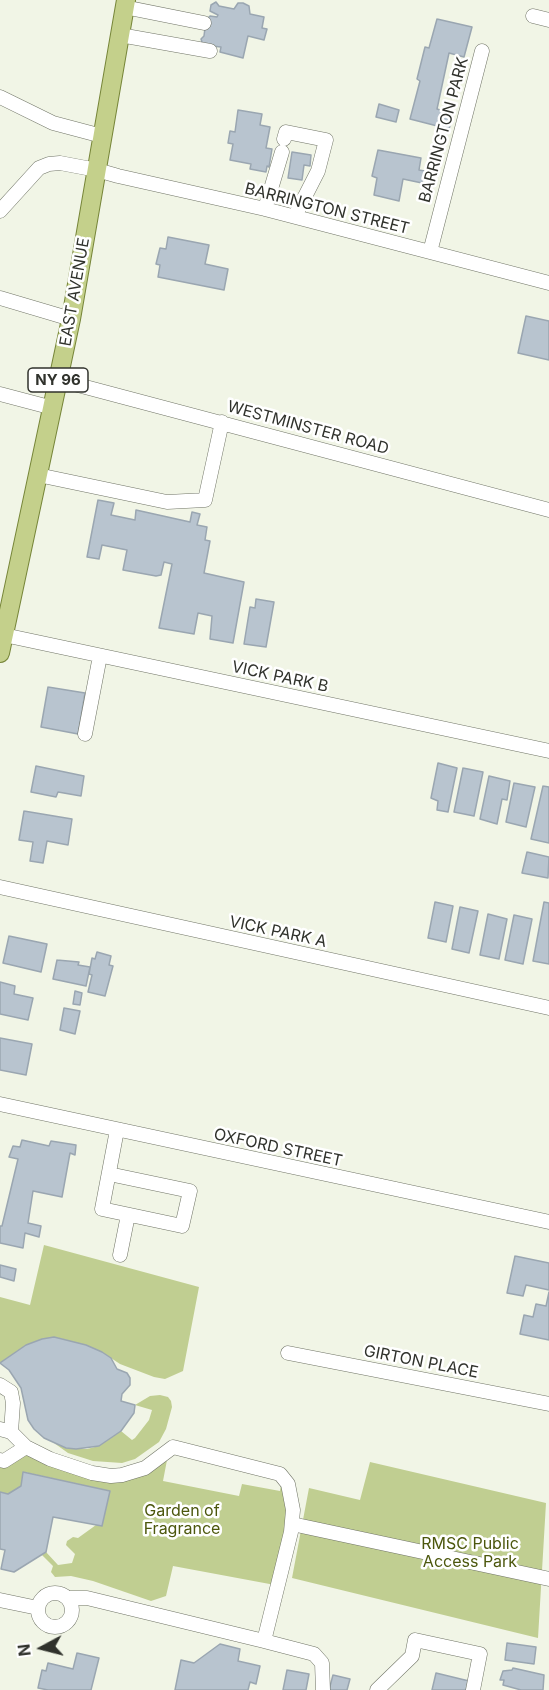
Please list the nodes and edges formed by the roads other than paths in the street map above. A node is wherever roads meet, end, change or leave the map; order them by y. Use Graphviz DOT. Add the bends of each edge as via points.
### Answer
graph roads {
  1 [pos="125,3"];
  2 [pos="532,16"];
  3 [pos="549,20"];
  4 [pos="204,23"];
  5 [pos="120,35"];
  6 [pos="210,51"];
  7 [pos="482,51"];
  8 [pos="0,97"];
  9 [pos="102,136"];
  10 [pos="97,170"];
  11 [pos="265,209"];
  12 [pos="0,211"];
  13 [pos="295,216"];
  14 [pos="430,252"];
  15 [pos="549,283"];
  16 [pos="0,298"];
  17 [pos="71,320"];
  18 [pos="58,380"];
  19 [pos="0,394"];
  20 [pos="53,408"];
  21 [pos="222,422"];
  22 [pos="38,475"];
  23 [pos="549,510"];
  24 [pos="7,589"];
  25 [pos="4,635"];
  26 [pos="0,653"];
  27 [pos="100,656"];
  28 [pos="85,734"];
  29 [pos="549,751"];
  30 [pos="0,887"];
  31 [pos="549,1008"];
  32 [pos="0,1104"];
  33 [pos="117,1130"];
  34 [pos="109,1174"];
  35 [pos="128,1215"];
  36 [pos="549,1222"];
  37 [pos="120,1255"];
  38 [pos="288,1353"];
  39 [pos="0,1385"];
  40 [pos="549,1404"];
  41 [pos="6,1431"];
  42 [pos="26,1448"];
  43 [pos="0,1460"];
  44 [pos="292,1524"];
  45 [pos="549,1579"];
  46 [pos="67,1598"];
  47 [pos="0,1600"];
  48 [pos="38,1608"];
  49 [pos="264,1641"];
  50 [pos="323,1690"];
  51 [pos="377,1690"];
  52 [pos="473,1690"];
  1 -- 4 [label="street"];
  1 -- 5 [label="main road, EAST AVENUE / NY 96"];
  2 -- 3 [label="street"];
  5 -- 6 [label="street"];
  5 -- 9 [label="main road, EAST AVENUE / NY 96"];
  7 -- 14 [label="street, BARRINGTON PARK"];
  8 -- 9 [label="street" via="53,123"];
  9 -- 10 [label="main road, EAST AVENUE / NY 96"];
  10 -- 11 [label="street, BARRINGTON STREET"];
  10 -- 12 [label="street, BARRINGTON STREET" via="48,164 39,168"];
  10 -- 17 [label="main road, EAST AVENUE / NY 96"];
  11 -- 13 [label="street, BARRINGTON STREET"];
  11 -- 13 [label="street" via="286,132 326,140 318,171"];
  13 -- 14 [label="street, BARRINGTON STREET"];
  14 -- 15 [label="street, BARRINGTON STREET"];
  16 -- 17 [label="street"];
  17 -- 18 [label="main road, EAST AVENUE / NY 96"];
  18 -- 20 [label="main road, EAST AVENUE / NY 96"];
  18 -- 21 [label="street, WESTMINSTER ROAD"];
  19 -- 20 [label="street"];
  20 -- 22 [label="main road, EAST AVENUE / NY 96"];
  21 -- 22 [label="street" via="205,500 167,502"];
  21 -- 23 [label="street, WESTMINSTER ROAD"];
  22 -- 24 [label="main road, EAST AVENUE / NY 96"];
  24 -- 25 [label="main road, EAST AVENUE / NY 96"];
  25 -- 26 [label="main road, EAST AVENUE / NY 96"];
  25 -- 27 [label="street, VICK PARK B"];
  27 -- 28 [label="street"];
  27 -- 29 [label="street, VICK PARK B"];
  30 -- 31 [label="street, VICK PARK A"];
  32 -- 33 [label="street, OXFORD STREET"];
  33 -- 34 [label="street"];
  33 -- 36 [label="street, OXFORD STREET"];
  34 -- 35 [label="street" via="102,1209"];
  34 -- 35 [label="street" via="190,1191 182,1226"];
  35 -- 37 [label="street"];
  38 -- 40 [label="street, GIRTON PLACE"];
  39 -- 41 [label="street" via="11,1392 13,1402"];
  41 -- 42 [label="street"];
  42 -- 43 [label="street"];
  42 -- 44 [label="street" via="92,1473 111,1476 145,1468 173,1447 280,1474 288,1484"];
  44 -- 45 [label="street"];
  44 -- 49 [label="street"];
  46 -- 48 [label="street" via="48,1594"];
  46 -- 48 [label="street" via="72,1614 60,1627 52,1628 41,1621"];
  46 -- 49 [label="street" via="87,1598"];
  47 -- 48 [label="street"];
  49 -- 50 [label="street" via="314,1654 322,1663"];
  51 -- 52 [label="street" via="412,1656 415,1640 480,1654"];
}
